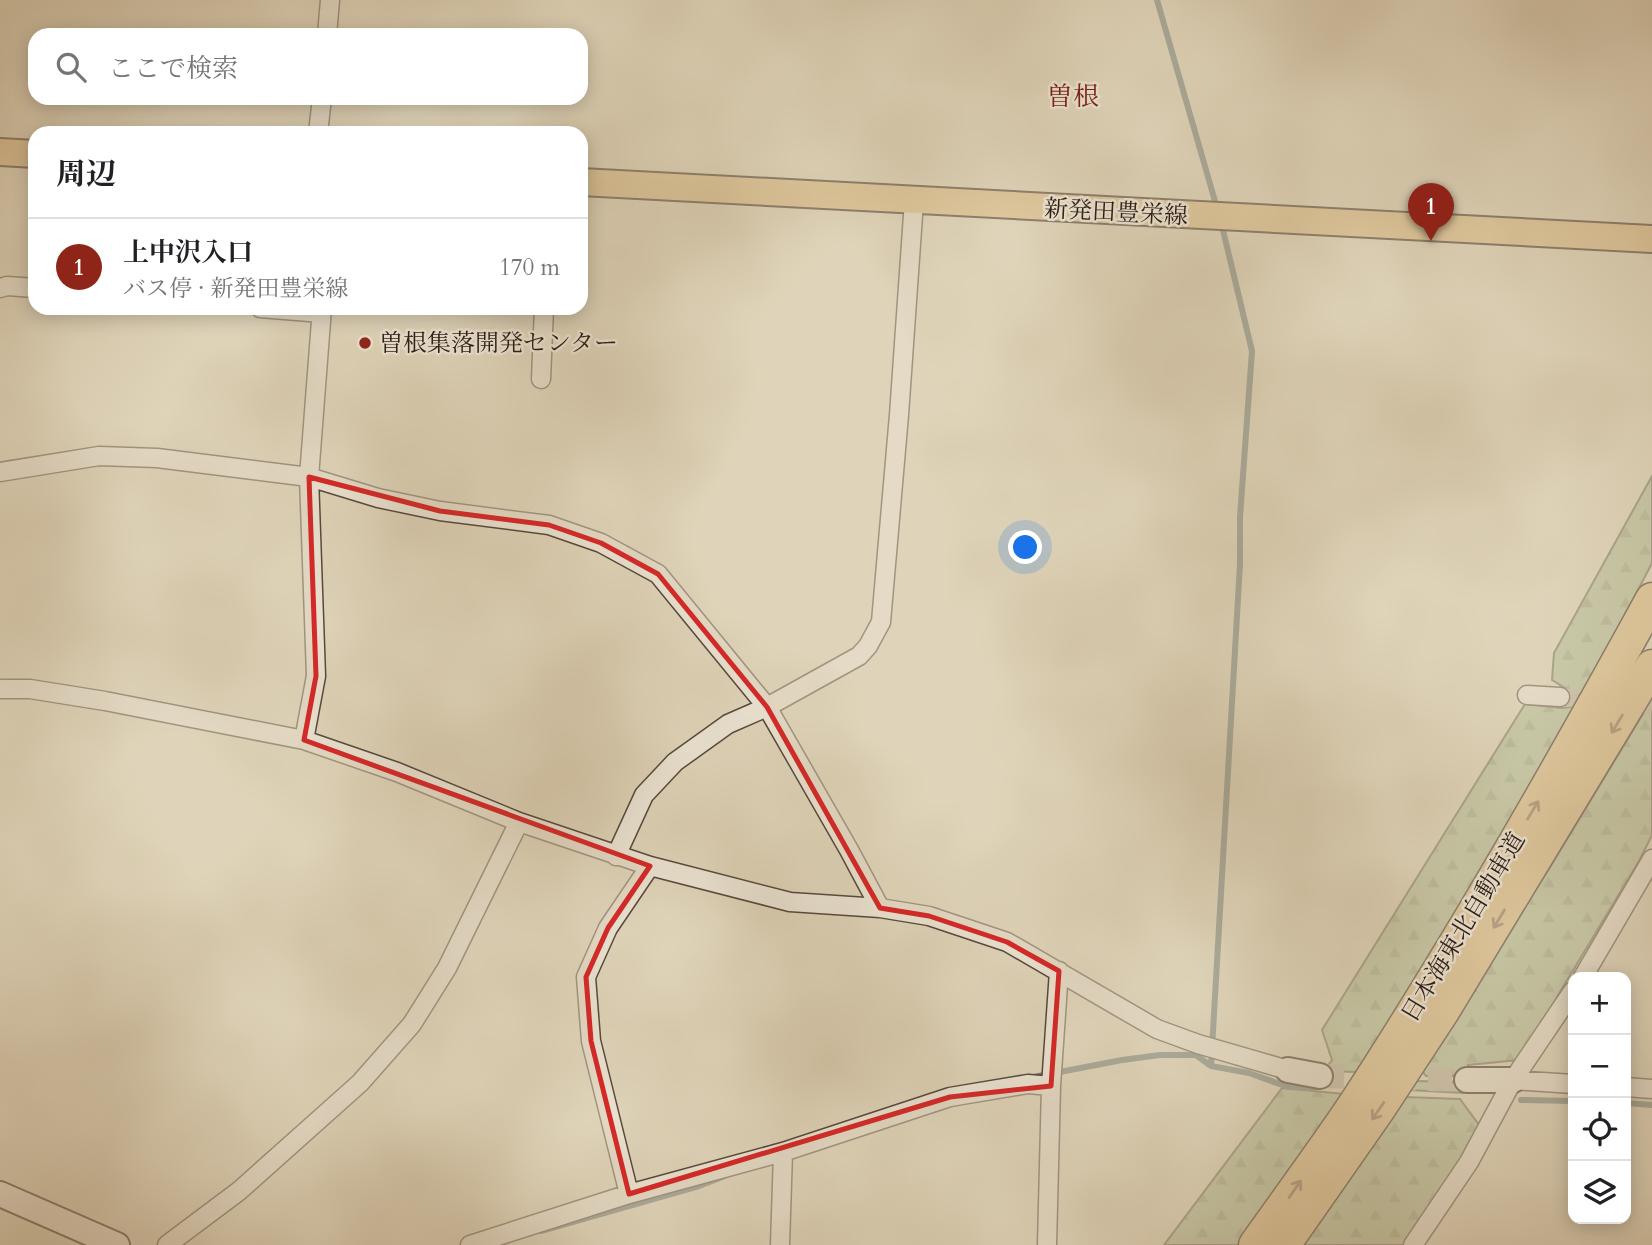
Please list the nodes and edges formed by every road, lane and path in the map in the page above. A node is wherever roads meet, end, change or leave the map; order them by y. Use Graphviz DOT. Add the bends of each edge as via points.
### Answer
graph roads {
  1 [pos="330,0"];
  2 [pos="328,28"];
  3 [pos="320,105"];
  4 [pos="319,126"];
  5 [pos="0,152"];
  6 [pos="28,154"];
  7 [pos="588,182"];
  8 [pos="914,201"];
  9 [pos="1652,239"];
  10 [pos="0,288"];
  11 [pos="28,288"];
  12 [pos="322,315"];
  13 [pos="544,315"];
  14 [pos="541,379"];
  15 [pos="0,472"];
  16 [pos="309,477"];
  17 [pos="1652,599"];
  18 [pos="1652,666"];
  19 [pos="0,690"];
  20 [pos="1527,695"];
  21 [pos="1560,697"];
  22 [pos="767,707"];
  23 [pos="304,740"];
  24 [pos="519,822"];
  25 [pos="616,856"];
  26 [pos="1652,859"];
  27 [pos="650,866"];
  28 [pos="880,908"];
  29 [pos="1059,971"];
  30 [pos="1586,972"];
  31 [pos="1568,998"];
  32 [pos="1288,1070"];
  33 [pos="1320,1076"];
  34 [pos="1467,1080"];
  35 [pos="1513,1080"];
  36 [pos="1568,1084"];
  37 [pos="1051,1086"];
  38 [pos="1631,1087"];
  39 [pos="1652,1088"];
  40 [pos="783,1152"];
  41 [pos="0,1194"];
  42 [pos="629,1194"];
  43 [pos="473,1244"];
  44 [pos="117,1245"];
  45 [pos="167,1245"];
  46 [pos="780,1245"];
  47 [pos="1047,1245"];
  48 [pos="1255,1245"];
  49 [pos="1284,1245"];
  50 [pos="1413,1245"];
  1 -- 2 [label="street"];
  3 -- 4 [label="street"];
  5 -- 6 [label="main road"];
  7 -- 8 [label="main road, 新発田豊栄線"];
  8 -- 9 [label="main road, 新発田豊栄線"];
  8 -- 22 [label="street" via="881,622 859,656"];
  10 -- 11 [label="street"];
  12 -- 16 [label="street"];
  13 -- 14 [label="street"];
  15 -- 16 [label="street" via="99,456 157,458"];
  16 -- 22 [label="street" via="440,511 550,525 601,543 658,574"];
  16 -- 23 [label="street" via="316,676"];
  48 -- 17 [label="highway, 日本海東北自動車道, one-way" via="1354,1104 1418,1002 1540,799"];
  18 -- 49 [label="highway, 日本海東北自動車道, one-way" via="1442,1013"];
  19 -- 23 [label="street" via="30,689 92,699"];
  20 -- 21 [label="street"];
  22 -- 25 [label="street" via="728,724 675,762 644,795"];
  22 -- 28 [label="street"];
  23 -- 24 [label="street"];
  24 -- 25 [label="street"];
  24 -- 45 [label="street" via="447,968 412,1024 360,1083 239,1191"];
  25 -- 27 [label="street"];
  26 -- 30 [label="street"];
  27 -- 28 [label="street" via="790,902"];
  27 -- 42 [label="street" via="608,928 586,977 591,1041"];
  28 -- 29 [label="street" via="929,916 1007,942"];
  29 -- 32 [label="street" via="1157,1029"];
  29 -- 37 [label="street"];
  31 -- 35 [label="street"];
  32 -- 33 [label="street"];
  34 -- 35 [label="street"];
  35 -- 36 [label="street"];
  35 -- 50 [label="street" via="1469,1162"];
  37 -- 40 [label="street" via="1028,1084 950,1097"];
  37 -- 47 [label="street"];
  38 -- 39 [label="street"];
  40 -- 42 [label="street"];
  40 -- 46 [label="street"];
  41 -- 44 [label="street"];
  42 -- 43 [label="street"];
}
